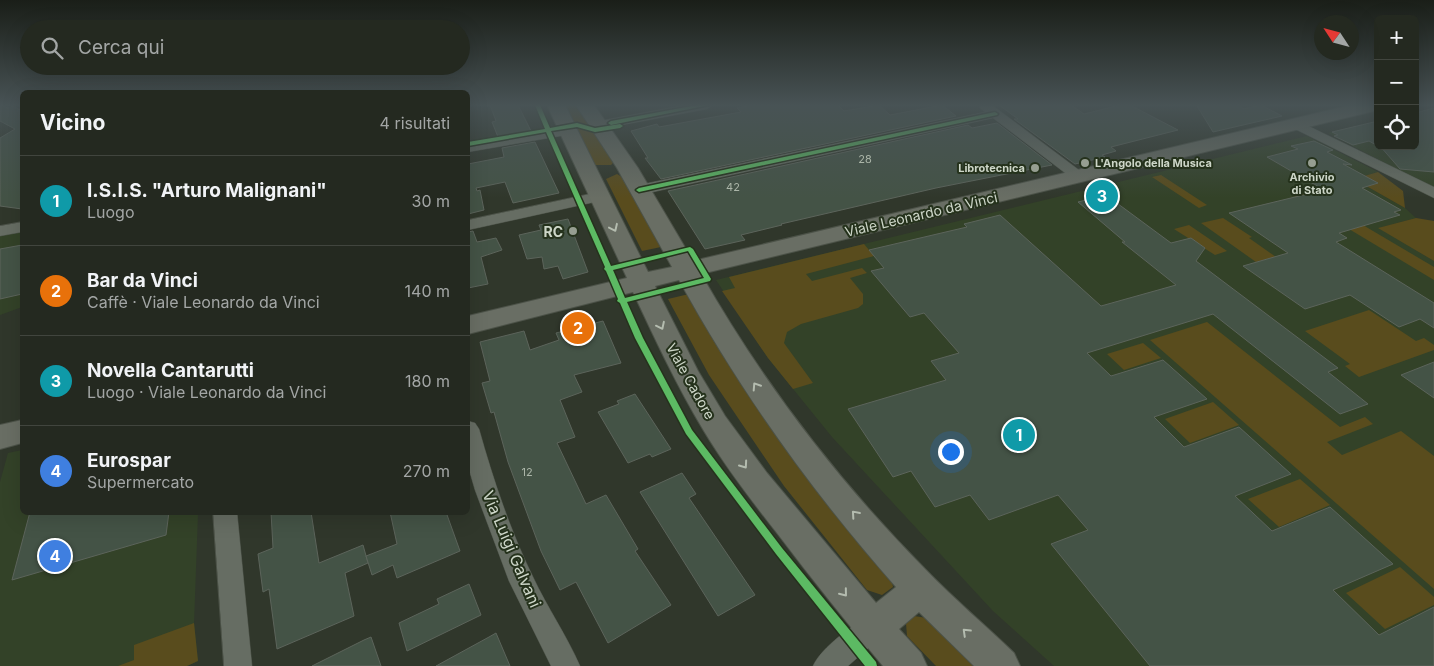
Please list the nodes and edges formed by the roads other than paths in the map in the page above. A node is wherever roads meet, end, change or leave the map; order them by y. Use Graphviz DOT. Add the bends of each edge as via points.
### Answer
graph roads {
  1 [pos="534,136"];
  2 [pos="570,136"];
  3 [pos="607,136"];
  4 [pos="892,136"];
  5 [pos="1025,136"];
  6 [pos="1245,136"];
  7 [pos="1320,136"];
  8 [pos="470,148"];
  9 [pos="627,168"];
  10 [pos="588,175"];
  11 [pos="1078,176"];
  12 [pos="639,190"];
  13 [pos="1434,193"];
  14 [pos="599,197"];
  15 [pos="470,225"];
  16 [pos="20,227"];
  17 [pos="0,231"];
  18 [pos="686,271"];
  19 [pos="639,282"];
  20 [pos="470,324"];
  21 [pos="470,436"];
  22 [pos="225,515"];
  23 [pos="921,589"];
  24 [pos="872,628"];
  25 [pos="238,666"];
  26 [pos="566,666"];
  27 [pos="827,666"];
  28 [pos="908,666"];
  29 [pos="1002,666"];
  1 -- 8 [label="street"];
  2 -- 10 [label="main road, Viale Cadore"];
  3 -- 9 [label="main road"];
  4 -- 12 [label="street"];
  5 -- 11 [label="street"];
  6 -- 11 [label="main road, Viale Leonardo da Vinci"];
  7 -- 13 [label="street"];
  9 -- 10 [label="main road"];
  9 -- 12 [label="main road"];
  10 -- 14 [label="main road, Viale Cadore"];
  11 -- 18 [label="main road, Viale Leonardo da Vinci"];
  12 -- 18 [label="main road"];
  14 -- 15 [label="street"];
  14 -- 19 [label="main road, Viale Cadore, one-way"];
  16 -- 17 [label="street"];
  18 -- 19 [label="main road, Viale Leonardo da Vinci"];
  23 -- 18 [label="main road, one-way" via="818,472 775,414"];
  19 -- 20 [label="main road, Viale Leonardo da Vinci"];
  19 -- 24 [label="main road, Viale Cadore, one-way" via="685,374 715,424 756,482"];
  21 -- 26 [label="street, Via Luigi Galvani" via="479,470 514,562"];
  22 -- 25 [label="street"];
  23 -- 24 [label="main road"];
  29 -- 23 [label="main road, one-way"];
  24 -- 27 [label="street"];
  24 -- 28 [label="main road, Viale Cadore"];
}
